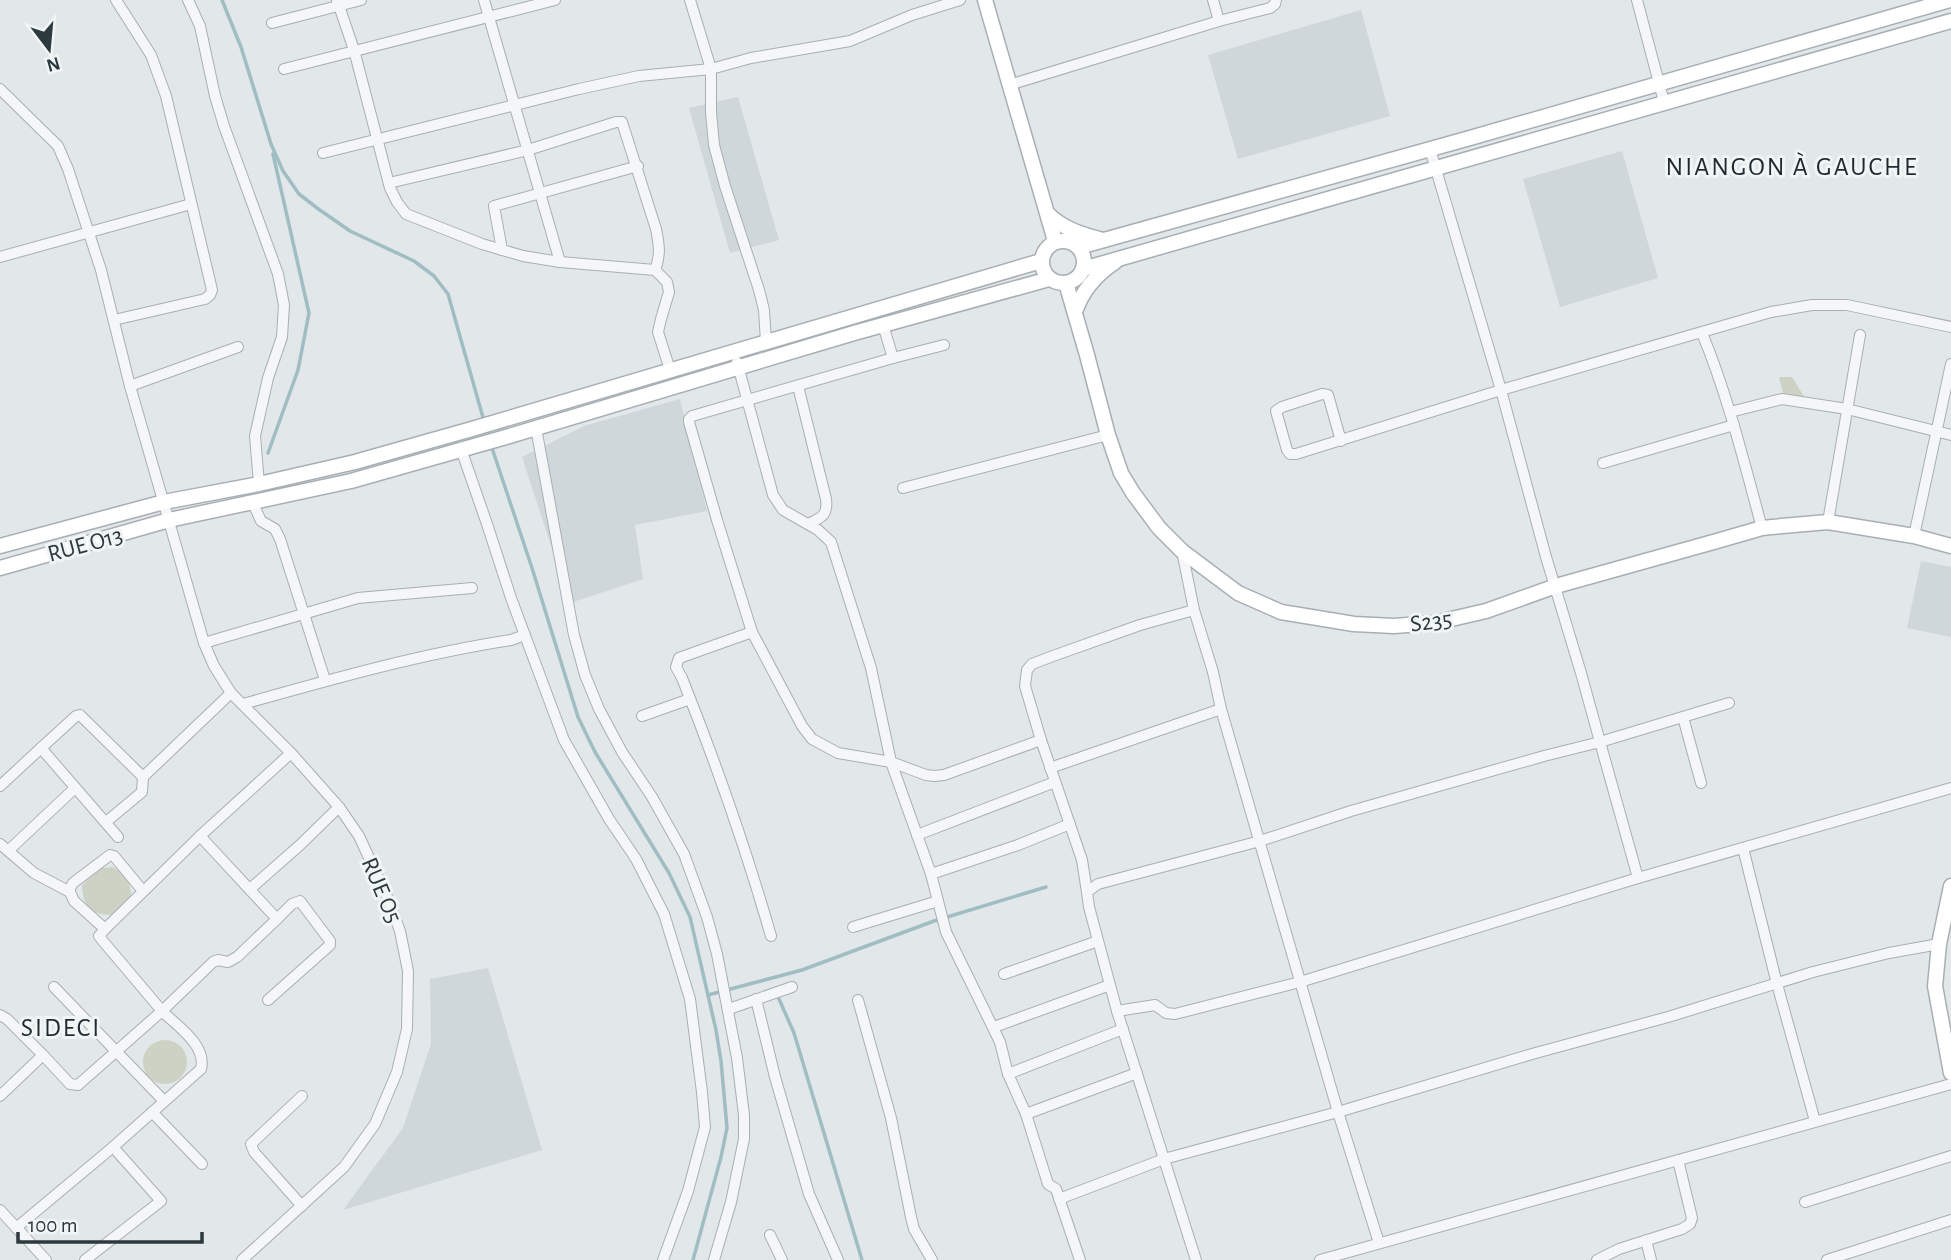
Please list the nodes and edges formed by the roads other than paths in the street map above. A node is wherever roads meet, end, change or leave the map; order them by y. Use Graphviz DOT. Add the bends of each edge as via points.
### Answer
graph roads {
  1 [pos="116,0"];
  2 [pos="188,0"];
  3 [pos="361,0"];
  4 [pos="484,0"];
  5 [pos="555,0"];
  6 [pos="690,0"];
  7 [pos="960,0"];
  8 [pos="985,0"];
  9 [pos="1213,0"];
  10 [pos="1276,0"];
  11 [pos="1637,0"];
  12 [pos="1950,0"];
  13 [pos="338,3"];
  14 [pos="490,18"];
  15 [pos="1219,21"];
  16 [pos="1951,21"];
  17 [pos="272,23"];
  18 [pos="354,50"];
  19 [pos="284,69"];
  20 [pos="710,69"];
  21 [pos="1659,83"];
  22 [pos="1009,85"];
  23 [pos="0,89"];
  24 [pos="1664,102"];
  25 [pos="516,105"];
  26 [pos="376,139"];
  27 [pos="1430,149"];
  28 [pos="528,150"];
  29 [pos="323,153"];
  30 [pos="638,166"];
  31 [pos="1435,168"];
  32 [pos="389,183"];
  33 [pos="540,192"];
  34 [pos="191,204"];
  35 [pos="1048,214"];
  36 [pos="89,232"];
  37 [pos="1103,240"];
  38 [pos="1055,241"];
  39 [pos="1079,247"];
  40 [pos="502,250"];
  41 [pos="0,257"];
  42 [pos="1121,257"];
  43 [pos="560,261"];
  44 [pos="1041,261"];
  45 [pos="1083,269"];
  46 [pos="655,270"];
  47 [pos="1049,279"];
  48 [pos="1066,283"];
  49 [pos="1075,312"];
  50 [pos="114,320"];
  51 [pos="883,325"];
  52 [pos="1951,327"];
  53 [pos="1702,333"];
  54 [pos="1860,335"];
  55 [pos="766,342"];
  56 [pos="944,345"];
  57 [pos="238,346"];
  58 [pos="733,351"];
  59 [pos="893,358"];
  60 [pos="1951,364"];
  61 [pos="739,367"];
  62 [pos="670,370"];
  63 [pos="131,386"];
  64 [pos="798,386"];
  65 [pos="1501,390"];
  66 [pos="748,400"];
  67 [pos="1847,409"];
  68 [pos="1730,412"];
  69 [pos="1734,425"];
  70 [pos="536,428"];
  71 [pos="1937,432"];
  72 [pos="1108,435"];
  73 [pos="1951,435"];
  74 [pos="1340,441"];
  75 [pos="461,449"];
  76 [pos="1603,463"];
  77 [pos="259,484"];
  78 [pos="903,488"];
  79 [pos="164,502"];
  80 [pos="252,502"];
  81 [pos="169,520"];
  82 [pos="1828,522"];
  83 [pos="807,524"];
  84 [pos="1762,528"];
  85 [pos="1914,536"];
  86 [pos="1951,545"];
  87 [pos="0,546"];
  88 [pos="1182,551"];
  89 [pos="0,568"];
  90 [pos="1556,586"];
  91 [pos="472,588"];
  92 [pos="1194,610"];
  93 [pos="304,614"];
  94 [pos="752,632"];
  95 [pos="525,635"];
  96 [pos="204,643"];
  97 [pos="325,681"];
  98 [pos="231,693"];
  99 [pos="690,699"];
  100 [pos="1729,703"];
  101 [pos="243,704"];
  102 [pos="1221,709"];
  103 [pos="642,716"];
  104 [pos="1683,717"];
  105 [pos="1041,740"];
  106 [pos="1600,742"];
  107 [pos="41,748"];
  108 [pos="291,753"];
  109 [pos="891,762"];
  110 [pos="1050,768"];
  111 [pos="144,777"];
  112 [pos="1055,782"];
  113 [pos="1701,783"];
  114 [pos="0,786"];
  115 [pos="75,788"];
  116 [pos="1951,788"];
  117 [pos="339,807"];
  118 [pos="106,822"];
  119 [pos="1070,824"];
  120 [pos="916,835"];
  121 [pos="200,836"];
  122 [pos="118,837"];
  123 [pos="1260,841"];
  124 [pos="5,847"];
  125 [pos="1743,848"];
  126 [pos="931,874"];
  127 [pos="1638,878"];
  128 [pos="1951,886"];
  129 [pos="250,889"];
  130 [pos="143,891"];
  131 [pos="70,892"];
  132 [pos="1087,892"];
  133 [pos="938,901"];
  134 [pos="277,919"];
  135 [pos="853,927"];
  136 [pos="105,929"];
  137 [pos="771,936"];
  138 [pos="1943,938"];
  139 [pos="1098,941"];
  140 [pos="1004,974"];
  141 [pos="1300,982"];
  142 [pos="1777,984"];
  143 [pos="1110,985"];
  144 [pos="54,987"];
  145 [pos="792,987"];
  146 [pos="756,999"];
  147 [pos="268,1000"];
  148 [pos="858,1000"];
  149 [pos="728,1007"];
  150 [pos="162,1011"];
  151 [pos="1117,1011"];
  152 [pos="0,1015"];
  153 [pos="994,1027"];
  154 [pos="1123,1029"];
  155 [pos="117,1052"];
  156 [pos="43,1055"];
  157 [pos="1137,1073"];
  158 [pos="1951,1073"];
  159 [pos="1008,1074"];
  160 [pos="1951,1084"];
  161 [pos="0,1096"];
  162 [pos="302,1096"];
  163 [pos="164,1101"];
  164 [pos="152,1112"];
  165 [pos="1338,1112"];
  166 [pos="1026,1114"];
  167 [pos="1815,1121"];
  168 [pos="113,1147"];
  169 [pos="1951,1156"];
  170 [pos="1164,1159"];
  171 [pos="1678,1160"];
  172 [pos="202,1164"];
  173 [pos="1059,1199"];
  174 [pos="1805,1202"];
  175 [pos="302,1206"];
  176 [pos="0,1210"];
  177 [pos="1951,1220"];
  178 [pos="16,1228"];
  179 [pos="770,1235"];
  180 [pos="1646,1240"];
  181 [pos="1379,1243"];
  182 [pos="46,1260"];
  183 [pos="85,1260"];
  184 [pos="242,1260"];
  185 [pos="663,1260"];
  186 [pos="714,1260"];
  187 [pos="782,1260"];
  188 [pos="838,1260"];
  189 [pos="932,1260"];
  190 [pos="1080,1260"];
  191 [pos="1196,1260"];
  192 [pos="1320,1260"];
  193 [pos="1597,1260"];
  194 [pos="1651,1260"];
  195 [pos="1826,1260"];
  1 -- 34 [label="street" via="155,65"];
  2 -- 77 [label="street" via="200,26 224,126 278,274 284,305 282,337 255,436"];
  3 -- 13 [label="street"];
  4 -- 14 [label="street"];
  5 -- 14 [label="street"];
  6 -- 20 [label="street"];
  7 -- 20 [label="street" via="849,41"];
  8 -- 22 [label="main road"];
  9 -- 15 [label="street"];
  10 -- 15 [label="street" via="1270,8"];
  11 -- 21 [label="street"];
  12 -- 21 [label="main road"];
  13 -- 17 [label="street"];
  13 -- 18 [label="street"];
  14 -- 18 [label="street"];
  14 -- 25 [label="street"];
  15 -- 22 [label="street"];
  16 -- 24 [label="main road"];
  18 -- 19 [label="street"];
  18 -- 26 [label="street"];
  20 -- 25 [label="street" via="649,74"];
  20 -- 55 [label="street" via="714,145 759,290"];
  21 -- 24 [label="street"];
  21 -- 27 [label="main road"];
  22 -- 35 [label="main road"];
  23 -- 36 [label="street, RUE O5" via="58,146"];
  24 -- 31 [label="main road"];
  25 -- 26 [label="street"];
  25 -- 28 [label="street"];
  26 -- 29 [label="street"];
  26 -- 32 [label="street"];
  27 -- 31 [label="street"];
  27 -- 37 [label="main road"];
  28 -- 30 [label="street" via="622,122"];
  28 -- 32 [label="street"];
  28 -- 33 [label="street"];
  30 -- 33 [label="street"];
  30 -- 46 [label="street" via="660,247"];
  31 -- 42 [label="main road"];
  31 -- 65 [label="street"];
  32 -- 40 [label="street" via="406,214"];
  33 -- 40 [label="street" via="494,206"];
  33 -- 43 [label="street"];
  34 -- 36 [label="street"];
  34 -- 50 [label="street" via="210,295"];
  35 -- 37 [label="main road" via="1073,231"];
  35 -- 38 [label="main road"];
  36 -- 41 [label="street"];
  36 -- 50 [label="street, RUE O5"];
  37 -- 39 [label="main road"];
  38 -- 39 [label="main road"];
  38 -- 44 [label="main road" via="1045,249"];
  39 -- 45 [label="main road"];
  40 -- 43 [label="street"];
  42 -- 45 [label="main road"];
  42 -- 49 [label="main road" via="1090,285"];
  43 -- 46 [label="street"];
  44 -- 47 [label="main road"];
  44 -- 55 [label="main road, RUE O13"];
  45 -- 48 [label="main road"];
  46 -- 62 [label="street" via="667,282 669,292 658,332"];
  47 -- 48 [label="main road"];
  47 -- 51 [label="main road, RUE O13"];
  48 -- 49 [label="main road, S235"];
  49 -- 72 [label="main road, S235"];
  50 -- 63 [label="street, RUE O5"];
  51 -- 59 [label="street"];
  51 -- 61 [label="main road, RUE O13"];
  52 -- 53 [label="street" via="1828,304 1771,312"];
  53 -- 65 [label="street"];
  53 -- 68 [label="street"];
  54 -- 67 [label="street"];
  55 -- 58 [label="main road, RUE O13"];
  56 -- 59 [label="street"];
  57 -- 63 [label="street"];
  58 -- 61 [label="street"];
  58 -- 62 [label="main road, RUE O13"];
  59 -- 64 [label="street"];
  60 -- 71 [label="street"];
  61 -- 66 [label="street"];
  61 -- 70 [label="main road, RUE O13"];
  62 -- 77 [label="main road, RUE O13" via="355,462"];
  63 -- 79 [label="street, RUE O5"];
  64 -- 66 [label="street"];
  64 -- 83 [label="street" via="827,509"];
  65 -- 74 [label="street"];
  65 -- 90 [label="street"];
  66 -- 83 [label="street" via="773,495 783,510"];
  66 -- 94 [label="street" via="692,416 689,422"];
  67 -- 68 [label="street" via="1782,399"];
  67 -- 71 [label="street"];
  67 -- 82 [label="street"];
  68 -- 69 [label="street"];
  69 -- 76 [label="street"];
  69 -- 84 [label="street"];
  70 -- 75 [label="main road, RUE O13"];
  70 -- 149 [label="street" via="585,675 622,752 684,854 707,917"];
  71 -- 73 [label="street"];
  71 -- 85 [label="street"];
  72 -- 78 [label="street"];
  72 -- 88 [label="main road, S235" via="1133,493"];
  74 -- 74 [label="street" via="1328,396 1322,394 1276,411 1290,454"];
  75 -- 80 [label="main road, RUE O13" via="351,481"];
  75 -- 95 [label="street"];
  77 -- 79 [label="main road, RUE O13"];
  79 -- 81 [label="street, RUE O5"];
  79 -- 87 [label="main road, RUE O13"];
  80 -- 81 [label="main road, RUE O13"];
  80 -- 93 [label="street" via="261,521 278,533"];
  81 -- 89 [label="main road, RUE O13"];
  81 -- 96 [label="street, RUE O5"];
  82 -- 84 [label="main road, S235"];
  82 -- 85 [label="main road, S235"];
  83 -- 109 [label="street" via="831,542 842,571 871,668"];
  84 -- 90 [label="main road, S235"];
  85 -- 86 [label="main road, S235"];
  88 -- 90 [label="main road, S235" via="1238,593 1281,612 1354,624 1434,623 1486,611"];
  88 -- 92 [label="street"];
  90 -- 106 [label="street"];
  91 -- 93 [label="street" via="358,598"];
  92 -- 102 [label="street"];
  92 -- 105 [label="street" via="1032,664 1025,686"];
  93 -- 96 [label="street"];
  93 -- 97 [label="street"];
  94 -- 99 [label="street" via="679,658 676,667"];
  94 -- 109 [label="street" via="812,739 838,753"];
  95 -- 97 [label="street"];
  95 -- 185 [label="street" via="564,740 664,914 690,999 705,1127"];
  96 -- 98 [label="street, RUE O5"];
  97 -- 101 [label="street"];
  98 -- 101 [label="street, RUE O5"];
  98 -- 111 [label="street"];
  99 -- 103 [label="street"];
  99 -- 137 [label="street" via="753,872"];
  100 -- 104 [label="street"];
  101 -- 108 [label="street, RUE O5"];
  102 -- 110 [label="street"];
  102 -- 123 [label="street"];
  104 -- 106 [label="street"];
  104 -- 113 [label="street"];
  105 -- 109 [label="street" via="934,776"];
  105 -- 110 [label="street"];
  106 -- 123 [label="street"];
  106 -- 127 [label="street"];
  107 -- 111 [label="street" via="80,715"];
  107 -- 114 [label="street"];
  107 -- 115 [label="street"];
  108 -- 117 [label="street, RUE O5"];
  108 -- 121 [label="street"];
  109 -- 120 [label="street"];
  110 -- 112 [label="street"];
  111 -- 118 [label="street" via="142,792"];
  112 -- 119 [label="street"];
  112 -- 120 [label="street"];
  115 -- 118 [label="street"];
  115 -- 124 [label="street"];
  116 -- 125 [label="street"];
  117 -- 129 [label="street"];
  117 -- 175 [label="street, RUE O5" via="371,860 400,931 408,971 407,1029 397,1072 375,1124 344,1167"];
  118 -- 122 [label="street"];
  119 -- 126 [label="street"];
  119 -- 132 [label="street"];
  120 -- 126 [label="street"];
  121 -- 129 [label="street"];
  121 -- 130 [label="street"];
  123 -- 132 [label="street" via="1098,884"];
  123 -- 141 [label="street"];
  124 -- 131 [label="street" via="34,873"];
  125 -- 127 [label="street"];
  125 -- 142 [label="street"];
  126 -- 133 [label="street"];
  127 -- 141 [label="street"];
  128 -- 138 [label="main road"];
  129 -- 134 [label="street"];
  130 -- 131 [label="street" via="110,855 74,883"];
  130 -- 136 [label="street"];
  131 -- 136 [label="street"];
  132 -- 139 [label="street"];
  133 -- 135 [label="street"];
  133 -- 153 [label="street" via="957,958"];
  134 -- 147 [label="street" via="300,901 328,935 330,945"];
  134 -- 150 [label="street" via="237,957 213,962"];
  136 -- 150 [label="street" via="99,936"];
  138 -- 142 [label="street"];
  138 -- 158 [label="main road" via="1935,986"];
  139 -- 140 [label="street"];
  139 -- 143 [label="street"];
  141 -- 151 [label="street" via="1175,1014 1155,1004"];
  141 -- 165 [label="street"];
  142 -- 165 [label="street"];
  142 -- 167 [label="street"];
  143 -- 151 [label="street"];
  143 -- 153 [label="street"];
  144 -- 155 [label="street"];
  145 -- 146 [label="street"];
  146 -- 149 [label="street"];
  146 -- 188 [label="street" via="809,1194"];
  148 -- 189 [label="street" via="891,1118 914,1229"];
  149 -- 186 [label="street" via="744,1139"];
  150 -- 155 [label="street"];
  150 -- 163 [label="street" via="200,1050 203,1060 201,1069"];
  151 -- 154 [label="street"];
  152 -- 156 [label="street"];
  153 -- 159 [label="street"];
  154 -- 157 [label="street"];
  154 -- 159 [label="street"];
  155 -- 156 [label="street" via="74,1086"];
  155 -- 163 [label="street"];
  156 -- 161 [label="street"];
  157 -- 166 [label="street"];
  157 -- 170 [label="street"];
  159 -- 166 [label="street"];
  160 -- 167 [label="street"];
  162 -- 175 [label="street" via="251,1144"];
  163 -- 164 [label="street"];
  164 -- 168 [label="street"];
  164 -- 172 [label="street"];
  165 -- 170 [label="street"];
  165 -- 181 [label="street"];
  166 -- 173 [label="street" via="1048,1184"];
  167 -- 171 [label="street"];
  168 -- 178 [label="street"];
  168 -- 183 [label="street" via="160,1201"];
  169 -- 174 [label="street"];
  170 -- 173 [label="street"];
  170 -- 191 [label="street"];
  171 -- 180 [label="street" via="1690,1224"];
  171 -- 181 [label="street"];
  173 -- 190 [label="street"];
  175 -- 184 [label="street, RUE O5"];
  176 -- 178 [label="street"];
  177 -- 195 [label="street"];
  178 -- 182 [label="street"];
  179 -- 187 [label="street"];
  180 -- 193 [label="street"];
  180 -- 194 [label="street"];
  181 -- 192 [label="street"];
}
